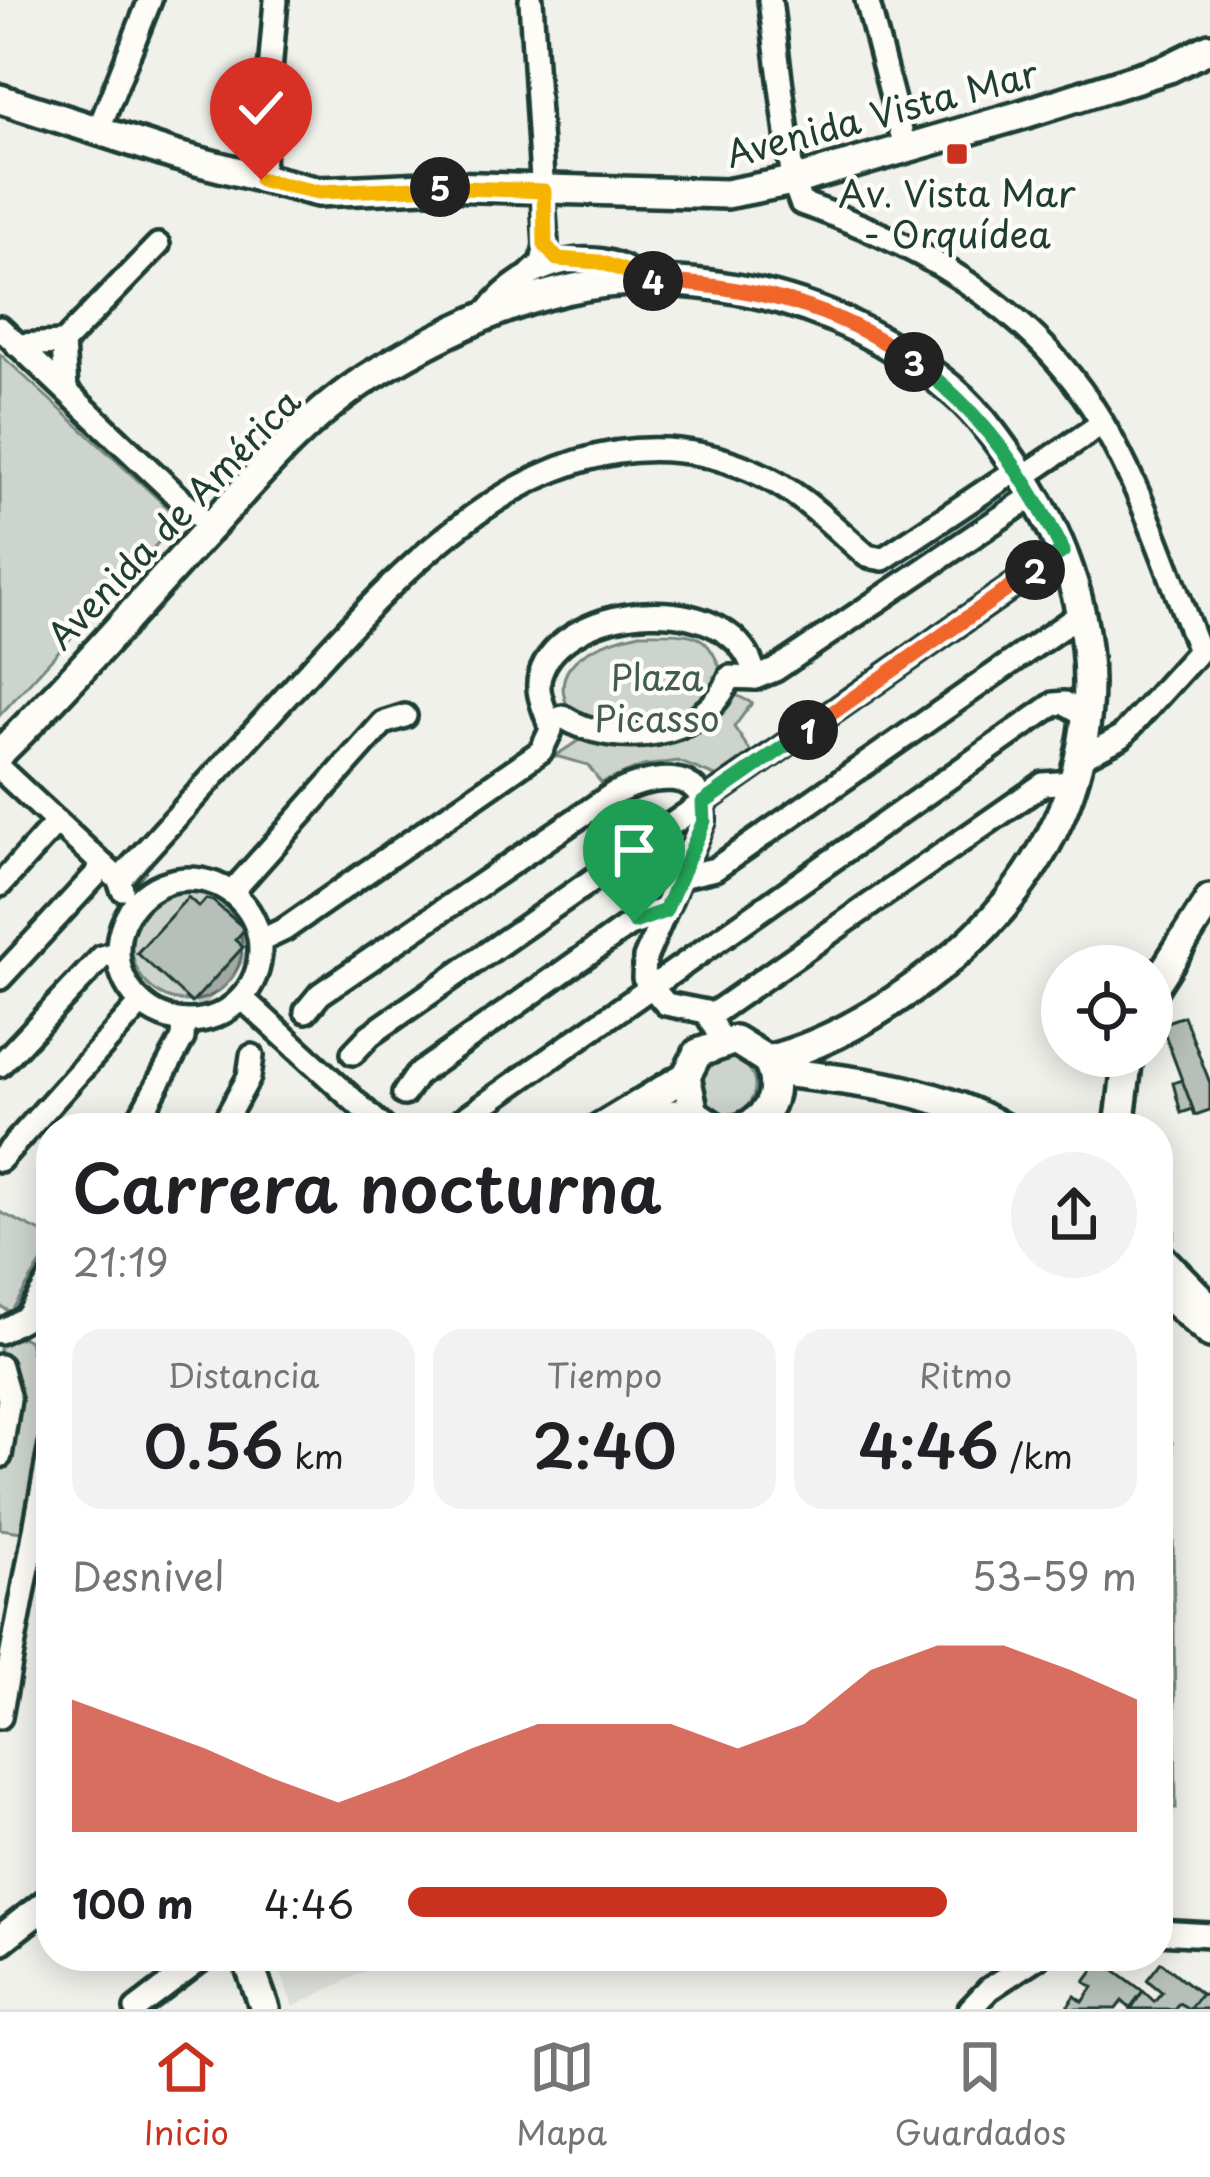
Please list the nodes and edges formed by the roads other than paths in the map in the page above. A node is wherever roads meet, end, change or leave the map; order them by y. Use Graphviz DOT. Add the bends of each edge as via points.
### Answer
graph roads {
  1 [pos="149,0"];
  2 [pos="276,0"];
  3 [pos="531,0"];
  4 [pos="770,0"];
  5 [pos="867,0"];
  6 [pos="1210,48"];
  7 [pos="0,99"];
  8 [pos="98,131"];
  9 [pos="905,147"];
  10 [pos="261,180"];
  11 [pos="794,181"];
  12 [pos="544,191"];
  13 [pos="158,245"];
  14 [pos="545,245"];
  15 [pos="568,263"];
  16 [pos="531,273"];
  17 [pos="640,280"];
  18 [pos="483,319"];
  19 [pos="0,328"];
  20 [pos="64,343"];
  21 [pos="17,345"];
  22 [pos="66,390"];
  23 [pos="1101,424"];
  24 [pos="1025,481"];
  25 [pos="210,527"];
  26 [pos="1063,551"];
  27 [pos="1082,613"];
  28 [pos="755,678"];
  29 [pos="405,716"];
  30 [pos="1088,717"];
  31 [pos="549,722"];
  32 [pos="0,753"];
  33 [pos="0,769"];
  34 [pos="1076,770"];
  35 [pos="703,803"];
  36 [pos="57,822"];
  37 [pos="111,873"];
  38 [pos="680,877"];
  39 [pos="172,880"];
  40 [pos="0,885"];
  41 [pos="232,892"];
  42 [pos="1210,899"];
  43 [pos="665,911"];
  44 [pos="122,926"];
  45 [pos="260,941"];
  46 [pos="117,953"];
  47 [pos="1173,957"];
  48 [pos="0,978"];
  49 [pos="648,987"];
  50 [pos="242,998"];
  51 [pos="141,1003"];
  52 [pos="306,1011"];
  53 [pos="184,1021"];
  54 [pos="716,1028"];
  55 [pos="835,1033"];
  56 [pos="353,1053"];
  57 [pos="252,1056"];
  58 [pos="0,1065"];
  59 [pos="686,1076"];
  60 [pos="771,1076"];
  61 [pos="1125,1077"];
  62 [pos="832,1078"];
  63 [pos="404,1094"];
  64 [pos="42,1113"];
  65 [pos="142,1113"];
  66 [pos="229,1113"];
  67 [pos="368,1113"];
  68 [pos="472,1113"];
  69 [pos="625,1113"];
  70 [pos="702,1113"];
  71 [pos="757,1113"];
  72 [pos="913,1113"];
  73 [pos="973,1113"];
  74 [pos="1121,1113"];
  75 [pos="36,1120"];
  76 [pos="0,1160"];
  77 [pos="1173,1270"];
  78 [pos="1173,1300"];
  79 [pos="36,1302"];
  80 [pos="1210,1308"];
  81 [pos="0,1332"];
  82 [pos="1210,1333"];
  83 [pos="0,1366"];
  84 [pos="0,1456"];
  85 [pos="36,1524"];
  86 [pos="0,1717"];
  87 [pos="36,1912"];
  88 [pos="1173,1933"];
  89 [pos="36,1935"];
  90 [pos="1210,1935"];
  91 [pos="0,1940"];
  92 [pos="0,1960"];
  93 [pos="186,1971"];
  94 [pos="251,1971"];
  95 [pos="1016,1971"];
  96 [pos="136,2009"];
  97 [pos="265,2009"];
  98 [pos="970,2009"];
  1 -- 8 [label="street"];
  2 -- 10 [label="street"];
  3 -- 12 [label="street"];
  4 -- 11 [label="street"];
  5 -- 9 [label="street"];
  6 -- 9 [label="street, Avenida Vista Mar" via="1124,83"];
  7 -- 8 [label="street, Avenida Vista Mar"];
  8 -- 10 [label="street, Avenida Vista Mar"];
  9 -- 11 [label="street, Avenida Vista Mar"];
  10 -- 12 [label="street, Avenida Vista Mar" via="318,192"];
  11 -- 12 [label="street, Avenida Vista Mar" via="726,194"];
  11 -- 23 [label="street" via="801,203 895,238 988,296 1059,362"];
  12 -- 14 [label="street"];
  13 -- 20 [label="street"];
  14 -- 15 [label="street"];
  14 -- 16 [label="street"];
  15 -- 16 [label="street"];
  15 -- 17 [label="street" via="600,262"];
  16 -- 18 [label="street"];
  17 -- 18 [label="street, Avenida de América" via="565,291"];
  17 -- 24 [label="street, Avenida de América" via="779,296 870,334 956,393"];
  18 -- 25 [label="street, Avenida de América" via="367,379 275,456"];
  19 -- 21 [label="street"];
  20 -- 21 [label="street"];
  20 -- 22 [label="street"];
  21 -- 22 [label="street"];
  22 -- 25 [label="street"];
  23 -- 24 [label="street"];
  23 -- 34 [label="street" via="1199,651 1121,737"];
  24 -- 26 [label="street, Avenida de América"];
  24 -- 28 [label="street"];
  24 -- 37 [label="street" via="883,559 867,556 812,502 726,461 631,454 531,481 470,512 399,573"];
  25 -- 32 [label="street, Avenida de América"];
  26 -- 27 [label="street, Avenida de América"];
  26 -- 35 [label="street"];
  27 -- 30 [label="street, Avenida de América"];
  27 -- 38 [label="street" via="716,868"];
  28 -- 31 [label="street" via="730,677 698,718 652,734 605,734 563,717"];
  28 -- 31 [label="street" via="747,651 720,627 672,614 630,616 578,634 552,655 539,687"];
  29 -- 41 [label="street" via="383,723"];
  30 -- 34 [label="street, Avenida de América"];
  30 -- 49 [label="street" via="1054,704"];
  31 -- 45 [label="street" via="541,751"];
  33 -- 36 [label="street"];
  34 -- 54 [label="street" via="1043,784"];
  34 -- 55 [label="street, Avenida de América" via="1048,845 985,928 928,977"];
  35 -- 38 [label="street" via="704,821"];
  35 -- 52 [label="street" via="676,778 613,794"];
  35 -- 56 [label="street"];
  36 -- 37 [label="street"];
  36 -- 40 [label="street"];
  37 -- 39 [label="street"];
  37 -- 44 [label="street" via="124,895"];
  37 -- 48 [label="street"];
  38 -- 43 [label="street"];
  39 -- 41 [label="street" via="200,879"];
  39 -- 44 [label="street" via="146,892"];
  41 -- 45 [label="street"];
  42 -- 47 [label="street"];
  43 -- 49 [label="street" via="645,958"];
  43 -- 63 [label="street" via="643,915 417,1075"];
  44 -- 46 [label="street"];
  45 -- 50 [label="street" via="256,974"];
  46 -- 51 [label="street"];
  46 -- 58 [label="street" via="102,957"];
  49 -- 54 [label="street"];
  49 -- 68 [label="street"];
  50 -- 53 [label="street" via="219,1015"];
  50 -- 67 [label="street"];
  51 -- 53 [label="street"];
  51 -- 64 [label="street"];
  53 -- 65 [label="street" via="183,1038"];
  54 -- 59 [label="street"];
  54 -- 60 [label="street" via="747,1044"];
  55 -- 60 [label="street, Avenida de América"];
  55 -- 62 [label="street" via="821,1054"];
  57 -- 66 [label="street"];
  59 -- 69 [label="street"];
  59 -- 70 [label="street"];
  60 -- 62 [label="street"];
  60 -- 71 [label="street"];
  60 -- 72 [label="street"];
  61 -- 74 [label="street"];
  62 -- 73 [label="street" via="902,1088"];
  75 -- 76 [label="street"];
  77 -- 80 [label="street"];
  78 -- 82 [label="street"];
  79 -- 81 [label="street"];
  83 -- 84 [label="street" via="9,1399"];
  85 -- 86 [label="street"];
  87 -- 91 [label="street"];
  88 -- 90 [label="street"];
  89 -- 92 [label="street"];
  93 -- 96 [label="street"];
  94 -- 97 [label="street"];
  95 -- 98 [label="street"];
}
